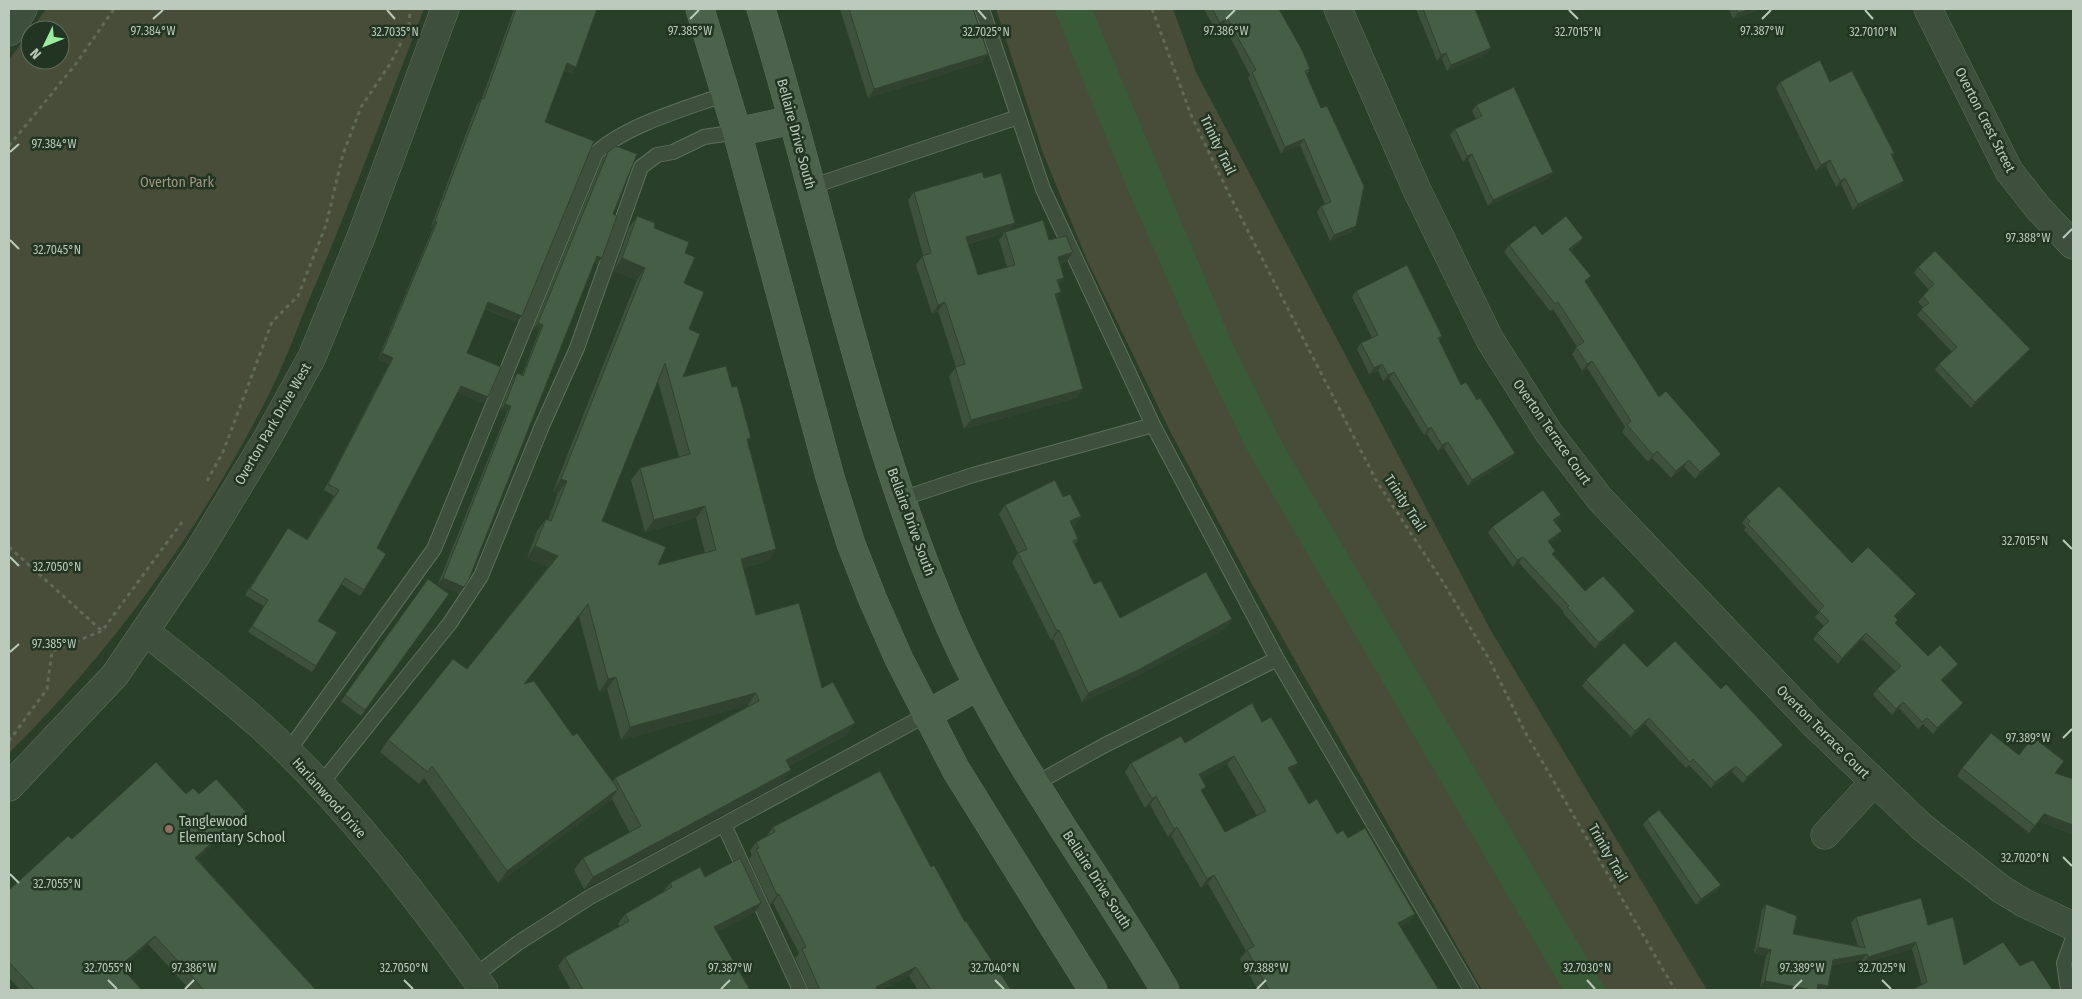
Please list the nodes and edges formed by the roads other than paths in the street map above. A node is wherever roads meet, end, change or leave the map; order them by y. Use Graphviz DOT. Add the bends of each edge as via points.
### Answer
graph roads {
  1 [pos="23,9"];
  2 [pos="445,9"];
  3 [pos="700,9"];
  4 [pos="760,9"];
  5 [pos="982,9"];
  6 [pos="1338,9"];
  7 [pos="1928,9"];
  8 [pos="9,32"];
  9 [pos="726,94"];
  10 [pos="1018,117"];
  11 [pos="792,120"];
  12 [pos="737,132"];
  13 [pos="810,186"];
  14 [pos="2073,245"];
  15 [pos="1153,425"];
  16 [pos="901,498"];
  17 [pos="146,632"];
  18 [pos="1277,659"];
  19 [pos="978,686"];
  20 [pos="926,715"];
  21 [pos="287,752"];
  22 [pos="1873,783"];
  23 [pos="1035,784"];
  24 [pos="320,785"];
  25 [pos="9,786"];
  26 [pos="724,825"];
  27 [pos="1825,835"];
  28 [pos="2073,926"];
  29 [pos="2073,938"];
  30 [pos="479,983"];
  31 [pos="800,990"];
  32 [pos="1093,990"];
  33 [pos="1165,990"];
  34 [pos="1471,990"];
  35 [pos="2068,990"];
  1 -- 8 [label="street"];
  2 -- 17 [label="street, Overton Park Drive West" via="361,237 312,357 197,554"];
  3 -- 9 [label="main road"];
  4 -- 11 [label="main road, Bellaire Drive South"];
  5 -- 10 [label="lane"];
  6 -- 22 [label="street, Overton Terrace Court" via="1382,113 1490,340 1550,433 1600,499 1634,537"];
  7 -- 14 [label="street, Overton Crest Street" via="2009,171"];
  9 -- 12 [label="main road"];
  9 -- 21 [label="lane" via="663,117 608,142 596,153 434,549"];
  10 -- 13 [label="lane"];
  10 -- 15 [label="lane" via="1043,189"];
  11 -- 12 [label="main road"];
  11 -- 13 [label="main road, Bellaire Drive South"];
  12 -- 20 [label="main road" via="827,468 851,544 898,658"];
  12 -- 24 [label="lane" via="704,138 674,152 657,155 642,167 577,348 481,576 450,623"];
  13 -- 16 [label="main road, Bellaire Drive South"];
  15 -- 16 [label="lane"];
  15 -- 18 [label="lane"];
  16 -- 19 [label="main road, Bellaire Drive South" via="946,616"];
  17 -- 21 [label="street, Harlanwood Drive" via="221,691"];
  17 -- 25 [label="street, Overton Park Drive West" via="115,675"];
  18 -- 23 [label="lane" via="1103,746"];
  18 -- 34 [label="lane"];
  19 -- 20 [label="main road"];
  19 -- 23 [label="main road, Bellaire Drive South"];
  20 -- 26 [label="lane"];
  20 -- 32 [label="main road" via="956,770"];
  21 -- 24 [label="street, Harlanwood Drive"];
  22 -- 27 [label="street, Overton Terrace Court"];
  22 -- 28 [label="street, Overton Terrace Court" via="1922,827 2001,889"];
  23 -- 33 [label="main road, Bellaire Drive South"];
  24 -- 30 [label="street, Harlanwood Drive" via="412,894"];
  26 -- 30 [label="lane" via="590,898 518,943"];
  26 -- 31 [label="lane"];
  29 -- 35 [label="lane" via="2064,963"];
}
